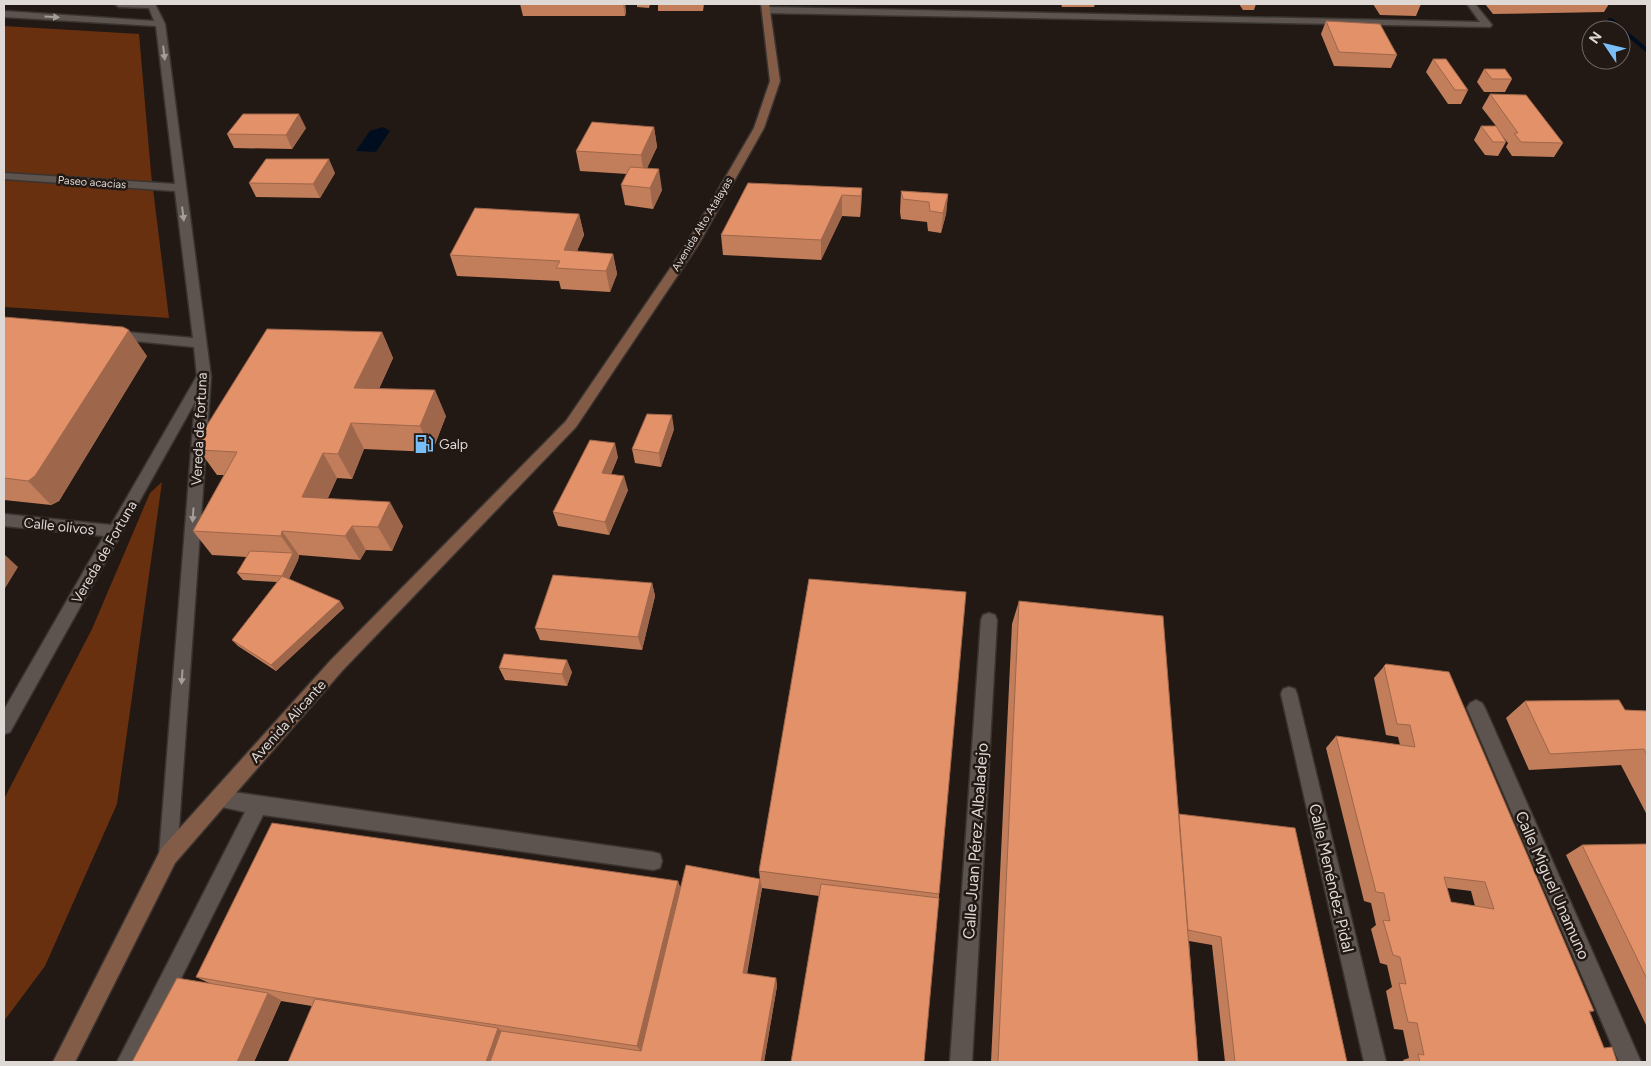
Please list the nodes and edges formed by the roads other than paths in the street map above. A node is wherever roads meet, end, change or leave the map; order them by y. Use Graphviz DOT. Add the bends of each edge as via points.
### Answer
graph roads {
  1 [pos="119,4"];
  2 [pos="152,5"];
  3 [pos="765,7"];
  4 [pos="1474,7"];
  5 [pos="4,14"];
  6 [pos="160,24"];
  7 [pos="4,176"];
  8 [pos="180,188"];
  9 [pos="102,334"];
  10 [pos="199,343"];
  11 [pos="204,377"];
  12 [pos="571,424"];
  13 [pos="4,520"];
  14 [pos="115,532"];
  15 [pos="989,620"];
  16 [pos="1289,694"];
  17 [pos="1476,708"];
  18 [pos="4,726"];
  19 [pos="219,798"];
  20 [pos="258,806"];
  21 [pos="168,856"];
  22 [pos="653,862"];
  23 [pos="64,1062"];
  24 [pos="128,1062"];
  25 [pos="961,1062"];
  26 [pos="1374,1062"];
  27 [pos="1630,1062"];
  1 -- 2 [label="street"];
  2 -- 6 [label="street, Vereda de fortuna"];
  3 -- 4 [label="street" via="1487,25"];
  3 -- 12 [label="main road, Avenida Alto Atalayas" via="775,81 759,128 692,245"];
  5 -- 6 [label="street, one-way"];
  6 -- 8 [label="street, Vereda de fortuna, one-way"];
  7 -- 8 [label="street, Paseo acacias"];
  8 -- 10 [label="street, Vereda de fortuna, one-way"];
  9 -- 10 [label="street"];
  10 -- 11 [label="street, Vereda de fortuna"];
  11 -- 14 [label="street, Vereda de Fortuna"];
  11 -- 21 [label="street, Vereda de fortuna, one-way"];
  12 -- 19 [label="main road, Avenida Alicante" via="336,666"];
  13 -- 14 [label="street, Calle olivos"];
  14 -- 18 [label="street, Vereda de Fortuna"];
  15 -- 25 [label="street, Calle Juan Pérez Albaladejo"];
  16 -- 26 [label="street, Calle Menéndez Pidal"];
  17 -- 27 [label="street, Calle Miguel Unamuno"];
  19 -- 20 [label="street"];
  19 -- 21 [label="main road, Avenida Alicante"];
  20 -- 22 [label="street"];
  20 -- 24 [label="street"];
  21 -- 23 [label="main road, Avenida Alicante"];
}
